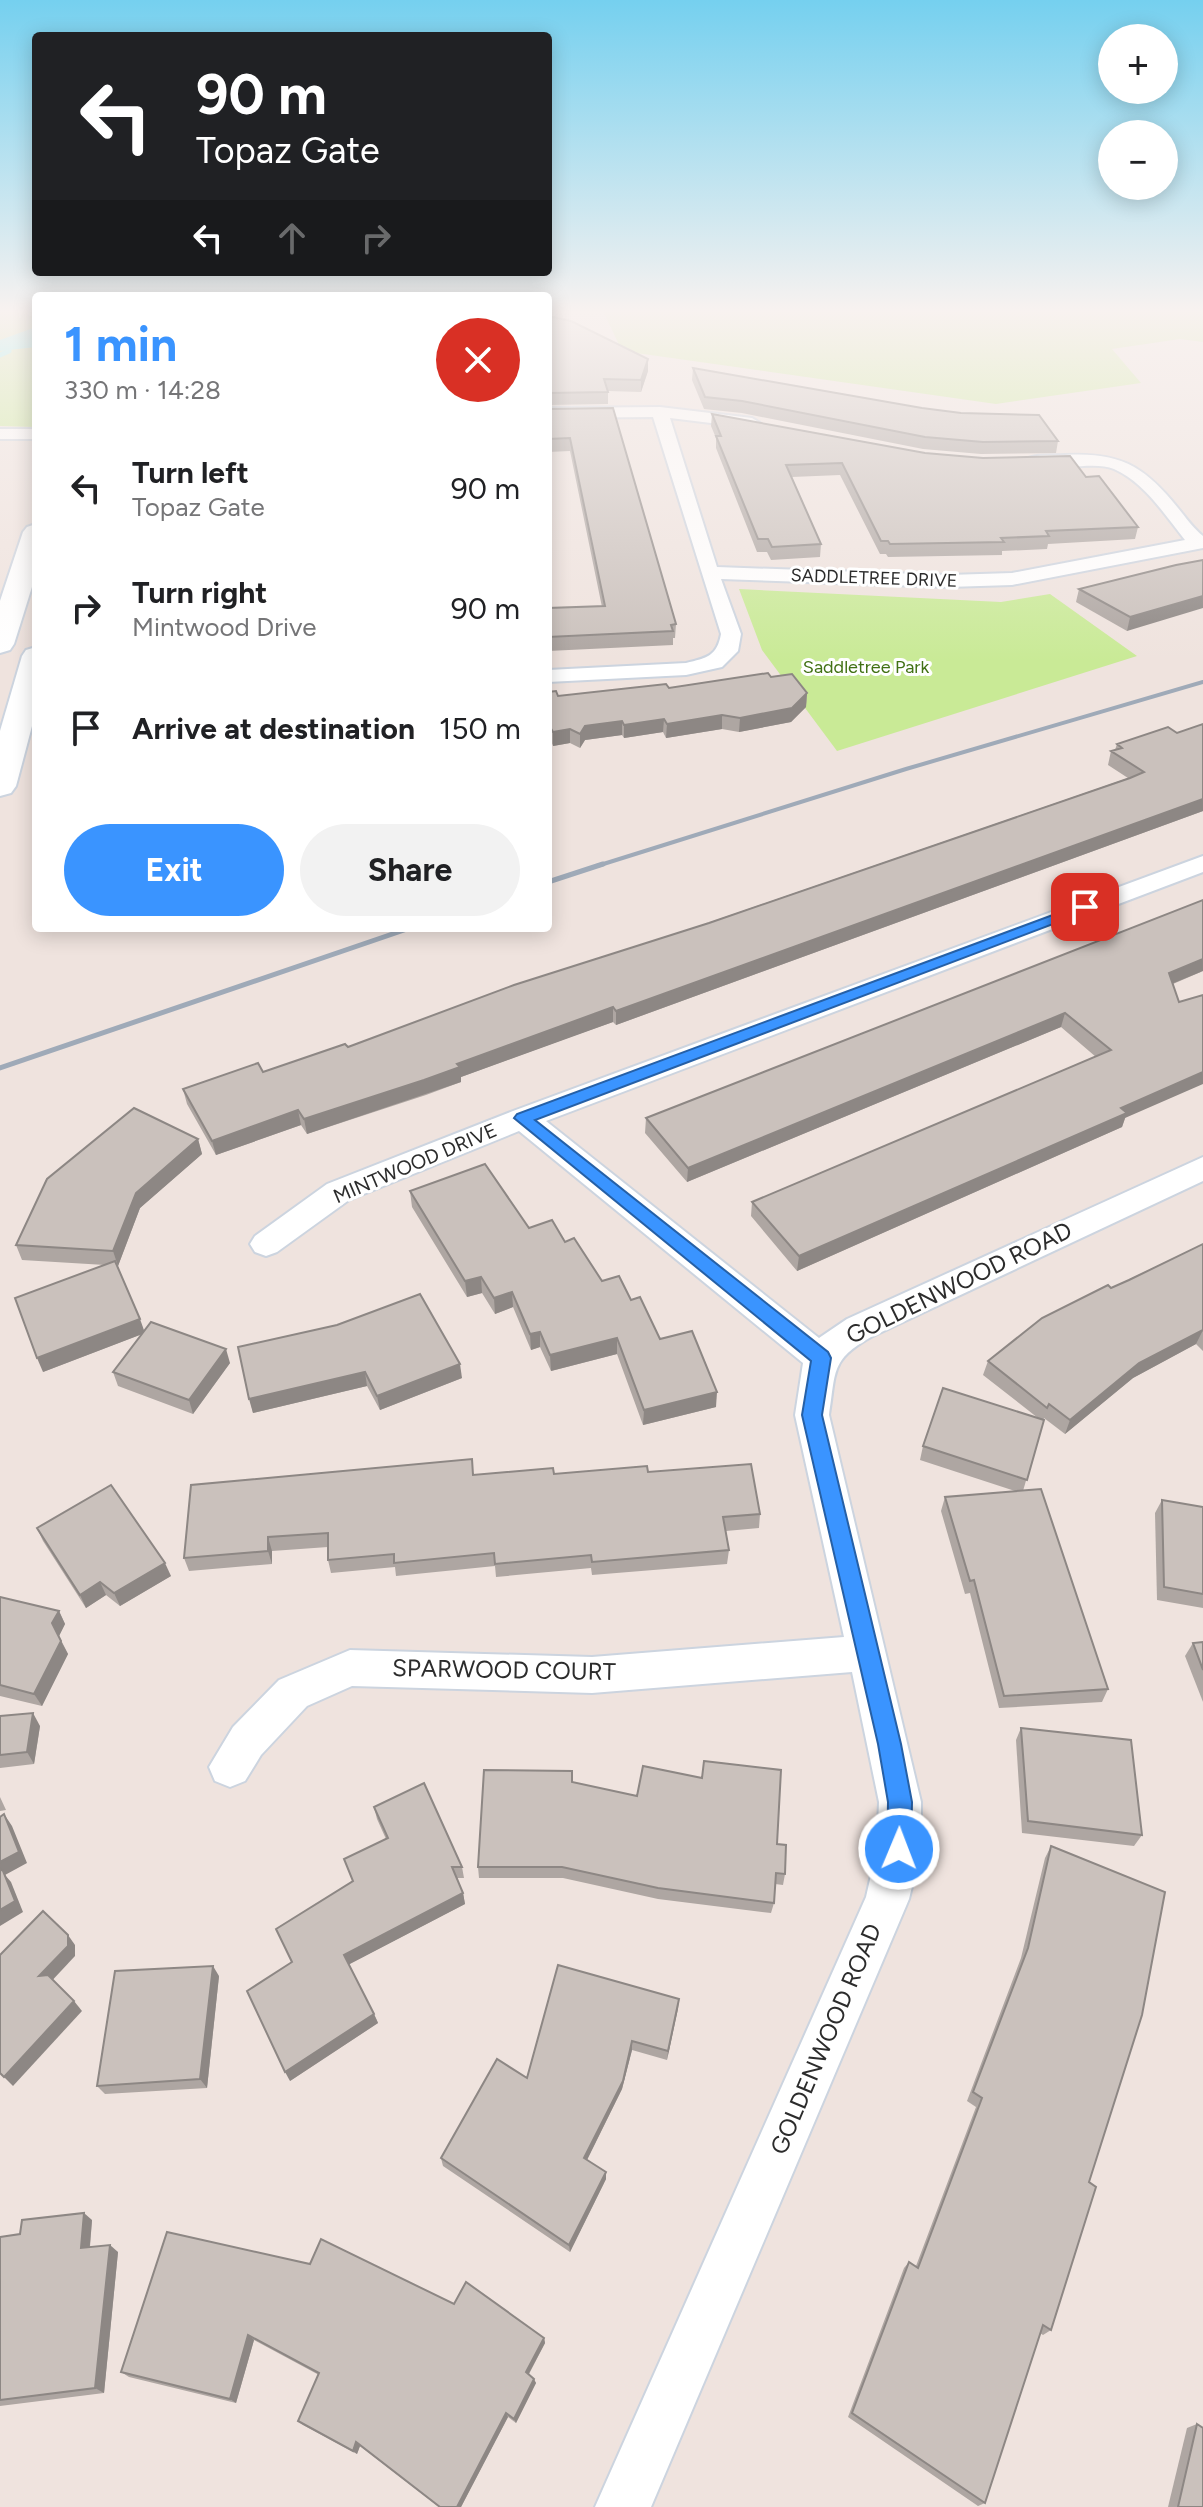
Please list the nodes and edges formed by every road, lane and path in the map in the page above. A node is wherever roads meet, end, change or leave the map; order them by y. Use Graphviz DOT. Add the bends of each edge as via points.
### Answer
graph roads {
  1 [pos="665,428"];
  2 [pos="0,434"];
  3 [pos="32,434"];
  4 [pos="1009,462"];
  5 [pos="1200,542"];
  6 [pos="32,544"];
  7 [pos="709,573"];
  8 [pos="0,644"];
  9 [pos="32,670"];
  10 [pos="552,676"];
  11 [pos="0,786"];
  12 [pos="1203,863"];
  13 [pos="523,1118"];
  14 [pos="1203,1168"];
  15 [pos="266,1244"];
  16 [pos="821,1358"];
  17 [pos="866,1653"];
  18 [pos="230,1767"];
  19 [pos="623,2507"];
  1 -- 7 [label="street"];
  2 -- 3 [label="street"];
  4 -- 5 [label="street" via="1119,464 1139,475"];
  5 -- 7 [label="street, SADDLETREE DRIVE" via="1012,579"];
  6 -- 8 [label="main road"];
  7 -- 10 [label="street" via="731,634 728,651 715,663"];
  9 -- 11 [label="main road"];
  12 -- 13 [label="street, MINTWOOD DRIVE"];
  13 -- 15 [label="street, MINTWOOD DRIVE" via="338,1192"];
  13 -- 16 [label="street"];
  14 -- 16 [label="street, GOLDENWOOD ROAD" via="859,1328"];
  16 -- 17 [label="street, GOLDENWOOD ROAD" via="812,1415"];
  17 -- 18 [label="street, SPARWOOD COURT" via="592,1675 350,1668 293,1693"];
  17 -- 19 [label="street, GOLDENWOOD ROAD" via="900,1802 899,1849 887,1899"];
}
